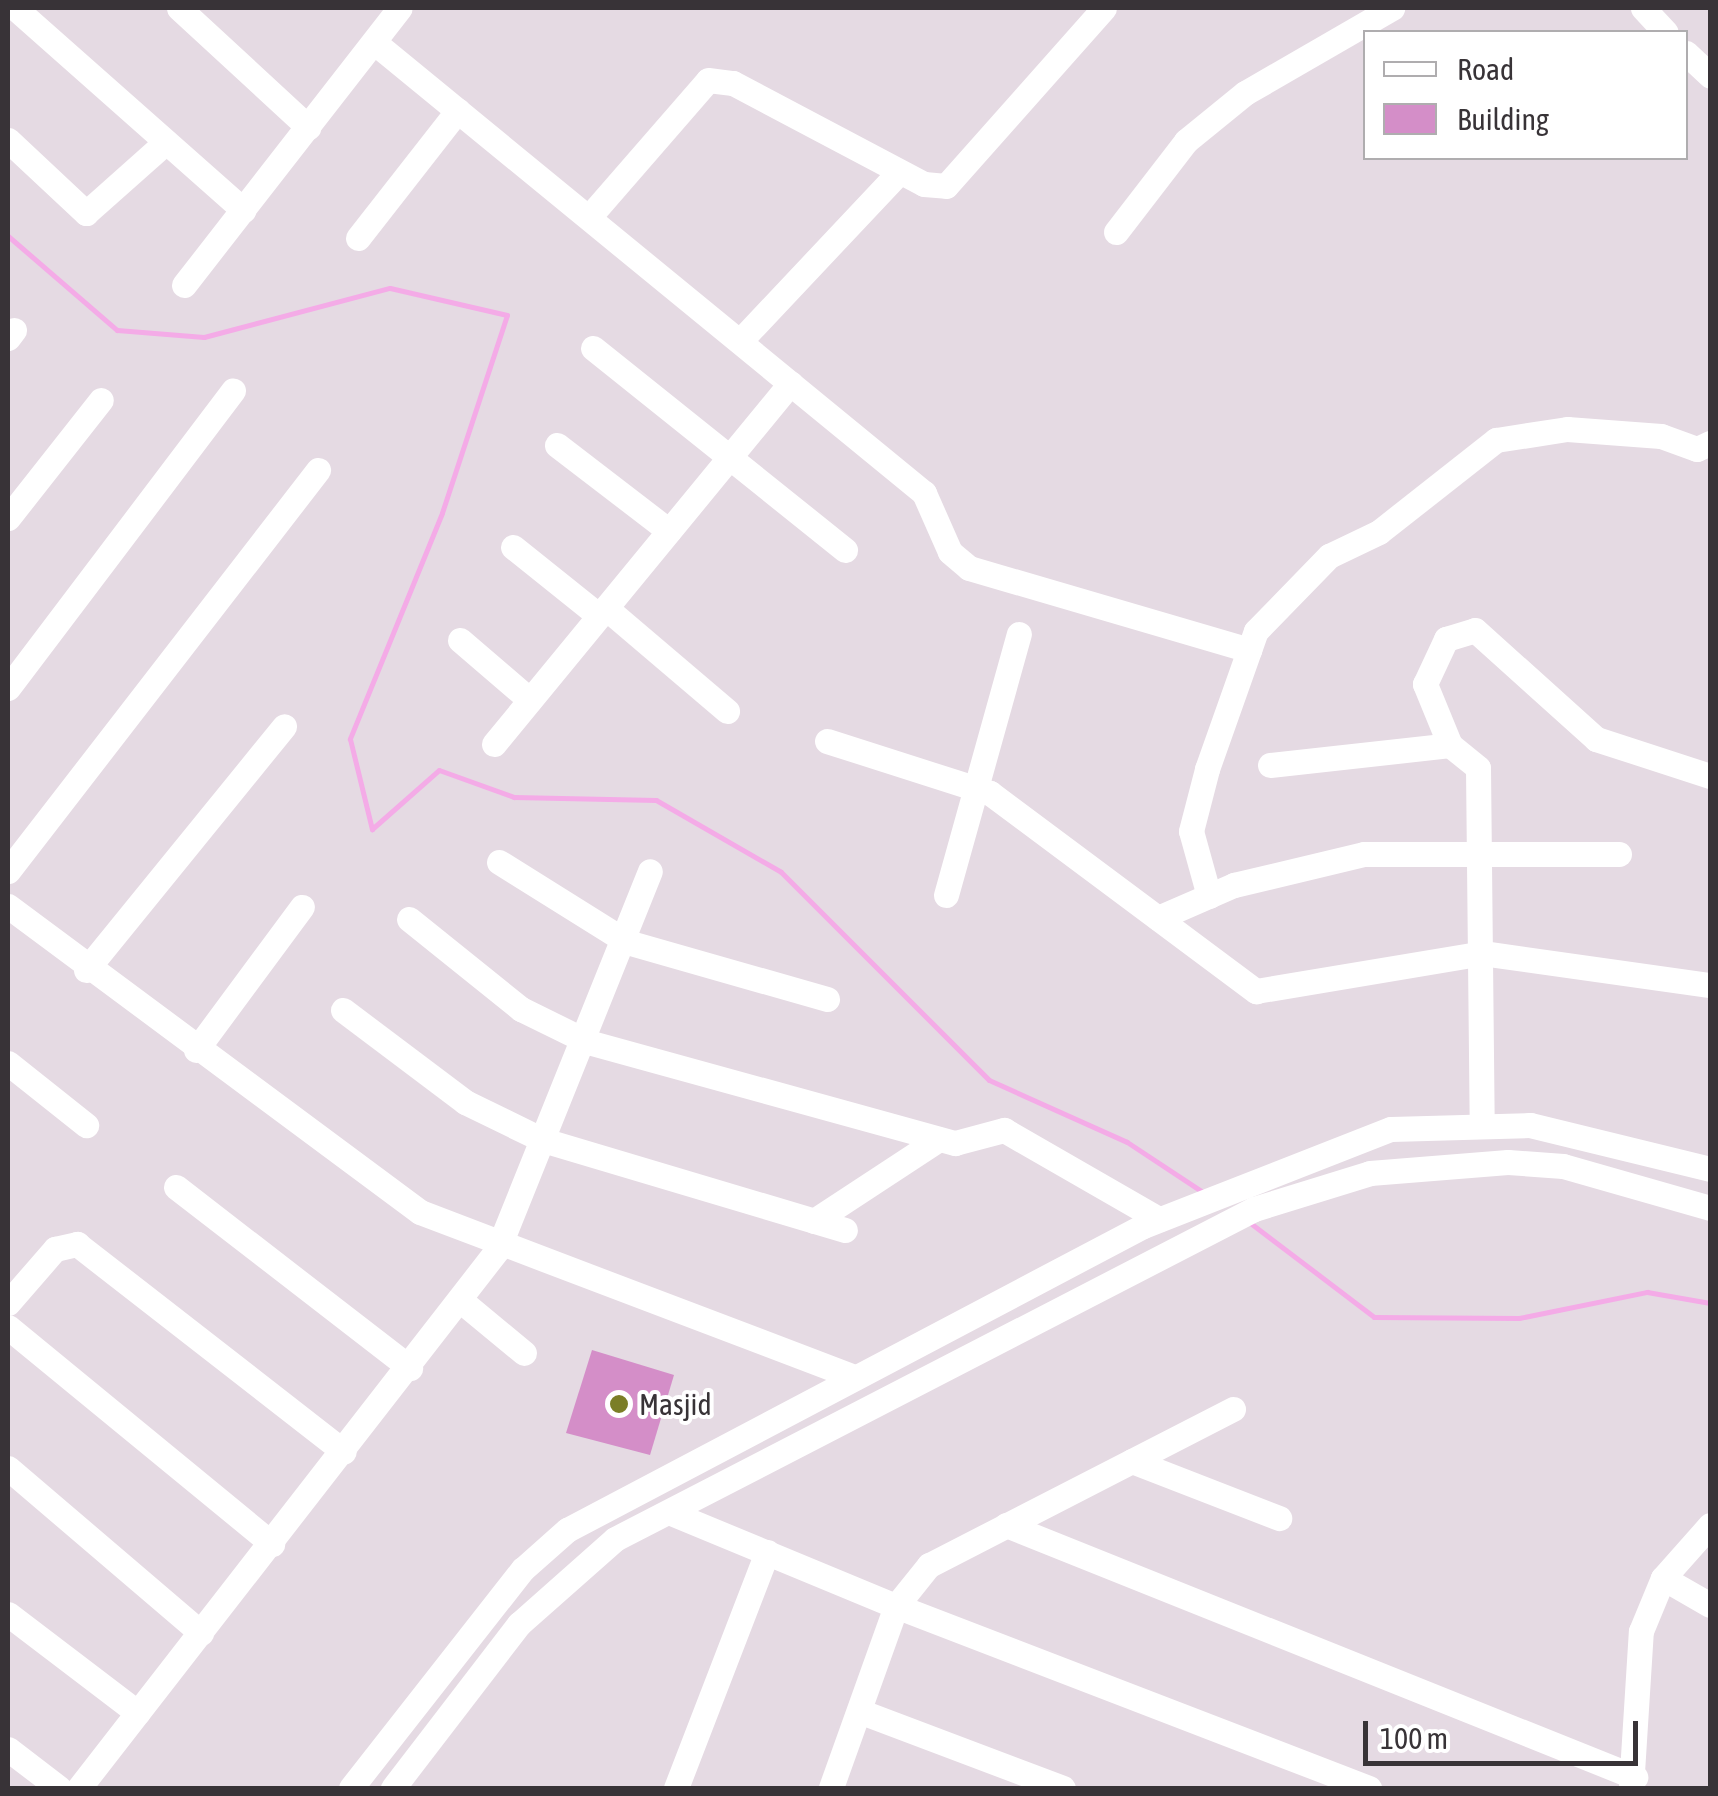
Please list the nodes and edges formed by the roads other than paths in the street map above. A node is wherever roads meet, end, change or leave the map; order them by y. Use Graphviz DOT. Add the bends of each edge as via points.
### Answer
graph roads {
  1 [pos="15,8"];
  2 [pos="179,8"];
  3 [pos="400,8"];
  4 [pos="1104,8"];
  5 [pos="1392,8"];
  6 [pos="1643,8"];
  7 [pos="1663,30"];
  8 [pos="374,43"];
  9 [pos="1688,55"];
  10 [pos="1710,75"];
  11 [pos="458,110"];
  12 [pos="308,128"];
  13 [pos="8,140"];
  14 [pos="166,142"];
  15 [pos="899,172"];
  16 [pos="243,210"];
  17 [pos="590,217"];
  18 [pos="1116,232"];
  19 [pos="358,238"];
  20 [pos="184,286"];
  21 [pos="740,341"];
  22 [pos="593,348"];
  23 [pos="791,383"];
  24 [pos="233,391"];
  25 [pos="100,400"];
  26 [pos="1710,443"];
  27 [pos="557,444"];
  28 [pos="730,458"];
  29 [pos="318,470"];
  30 [pos="8,518"];
  31 [pos="669,531"];
  32 [pos="513,547"];
  33 [pos="845,550"];
  34 [pos="602,612"];
  35 [pos="1020,634"];
  36 [pos="460,640"];
  37 [pos="1250,650"];
  38 [pos="8,688"];
  39 [pos="530,700"];
  40 [pos="727,711"];
  41 [pos="284,726"];
  42 [pos="827,741"];
  43 [pos="494,744"];
  44 [pos="1450,745"];
  45 [pos="1270,765"];
  46 [pos="1710,776"];
  47 [pos="980,788"];
  48 [pos="1480,852"];
  49 [pos="1619,854"];
  50 [pos="499,862"];
  51 [pos="8,871"];
  52 [pos="650,872"];
  53 [pos="946,894"];
  54 [pos="1210,896"];
  55 [pos="8,906"];
  56 [pos="302,907"];
  57 [pos="1158,918"];
  58 [pos="409,919"];
  59 [pos="627,942"];
  60 [pos="1482,953"];
  61 [pos="86,970"];
  62 [pos="1710,985"];
  63 [pos="827,1000"];
  64 [pos="343,1010"];
  65 [pos="588,1042"];
  66 [pos="196,1050"];
  67 [pos="8,1062"];
  68 [pos="1482,1123"];
  69 [pos="86,1125"];
  70 [pos="543,1140"];
  71 [pos="939,1140"];
  72 [pos="1710,1170"];
  73 [pos="176,1187"];
  74 [pos="1710,1208"];
  75 [pos="1168,1216"];
  76 [pos="814,1221"];
  77 [pos="845,1230"];
  78 [pos="498,1248"];
  79 [pos="1002,1298"];
  80 [pos="460,1300"];
  81 [pos="8,1302"];
  82 [pos="8,1327"];
  83 [pos="1020,1334"];
  84 [pos="524,1353"];
  85 [pos="410,1368"];
  86 [pos="855,1377"];
  87 [pos="1233,1409"];
  88 [pos="344,1452"];
  89 [pos="1132,1461"];
  90 [pos="8,1468"];
  91 [pos="671,1513"];
  92 [pos="1279,1518"];
  93 [pos="1710,1525"];
  94 [pos="1006,1526"];
  95 [pos="272,1544"];
  96 [pos="767,1552"];
  97 [pos="1663,1578"];
  98 [pos="1710,1605"];
  99 [pos="896,1606"];
  100 [pos="8,1614"];
  101 [pos="201,1633"];
  102 [pos="859,1711"];
  103 [pos="138,1713"];
  104 [pos="8,1749"];
  105 [pos="1633,1783"];
  106 [pos="59,1788"];
  107 [pos="79,1788"];
  108 [pos="351,1788"];
  109 [pos="394,1788"];
  110 [pos="676,1788"];
  111 [pos="831,1788"];
  112 [pos="1064,1788"];
  113 [pos="1369,1788"];
  1 -- 14 [label="street"];
  2 -- 12 [label="street"];
  3 -- 8 [label="street"];
  4 -- 15 [label="street" via="965,174 946,186"];
  5 -- 18 [label="street" via="1244,93 1186,141"];
  6 -- 7 [label="street"];
  8 -- 11 [label="street"];
  8 -- 12 [label="street"];
  9 -- 10 [label="street"];
  11 -- 17 [label="street"];
  11 -- 19 [label="street"];
  12 -- 16 [label="street"];
  13 -- 14 [label="street" via="86,213"];
  14 -- 16 [label="street"];
  15 -- 17 [label="street" via="734,83 708,80"];
  15 -- 21 [label="street"];
  16 -- 20 [label="street"];
  17 -- 21 [label="street"];
  21 -- 23 [label="street"];
  22 -- 28 [label="street"];
  23 -- 28 [label="street"];
  23 -- 37 [label="street" via="924,493 950,552 969,568"];
  24 -- 38 [label="street"];
  25 -- 30 [label="street"];
  26 -- 37 [label="street" via="1697,449 1661,436 1567,429 1496,440 1379,532 1329,556 1256,630"];
  27 -- 31 [label="street"];
  28 -- 31 [label="street"];
  28 -- 33 [label="street"];
  29 -- 51 [label="street"];
  31 -- 34 [label="street"];
  32 -- 34 [label="street"];
  34 -- 39 [label="street"];
  34 -- 40 [label="street"];
  35 -- 47 [label="street"];
  36 -- 39 [label="street"];
  37 -- 54 [label="street" via="1191,831"];
  39 -- 43 [label="street"];
  41 -- 61 [label="street"];
  42 -- 47 [label="street"];
  44 -- 45 [label="street"];
  44 -- 46 [label="street" via="1425,684 1446,639 1475,630 1596,739"];
  44 -- 48 [label="street" via="1478,768"];
  47 -- 53 [label="street"];
  47 -- 57 [label="street"];
  48 -- 49 [label="street"];
  48 -- 54 [label="street" via="1364,854"];
  48 -- 60 [label="street"];
  50 -- 59 [label="street"];
  52 -- 59 [label="street"];
  54 -- 57 [label="street"];
  55 -- 61 [label="street"];
  56 -- 66 [label="street"];
  57 -- 60 [label="street" via="1256,991"];
  58 -- 65 [label="street" via="481,981"];
  59 -- 63 [label="street"];
  59 -- 65 [label="street"];
  60 -- 62 [label="street"];
  60 -- 68 [label="street"];
  61 -- 66 [label="street"];
  64 -- 70 [label="street" via="465,1102"];
  65 -- 70 [label="street"];
  65 -- 71 [label="street"];
  66 -- 78 [label="street" via="350,1169"];
  67 -- 69 [label="street"];
  68 -- 72 [label="street" via="1530,1125"];
  68 -- 75 [label="street" via="1391,1129"];
  70 -- 76 [label="street"];
  70 -- 78 [label="street"];
  71 -- 75 [label="street" via="1004,1130"];
  71 -- 76 [label="street"];
  73 -- 85 [label="street"];
  74 -- 83 [label="street" via="1563,1166 1508,1162 1370,1172 1252,1210"];
  75 -- 79 [label="street"];
  76 -- 77 [label="street"];
  78 -- 80 [label="street"];
  78 -- 86 [label="street" via="784,1342"];
  79 -- 83 [label="street"];
  79 -- 86 [label="street"];
  80 -- 84 [label="street"];
  80 -- 85 [label="street"];
  81 -- 88 [label="street" via="56,1249 78,1244"];
  82 -- 95 [label="street"];
  83 -- 91 [label="street"];
  85 -- 88 [label="street"];
  86 -- 108 [label="street" via="568,1530 523,1570"];
  87 -- 89 [label="street"];
  88 -- 95 [label="street"];
  89 -- 92 [label="street"];
  89 -- 94 [label="street"];
  90 -- 101 [label="street"];
  91 -- 96 [label="street"];
  91 -- 109 [label="street" via="572,1571"];
  93 -- 97 [label="street"];
  94 -- 99 [label="street" via="930,1565"];
  94 -- 105 [label="street"];
  95 -- 101 [label="street"];
  96 -- 99 [label="street"];
  96 -- 110 [label="street"];
  97 -- 98 [label="street"];
  97 -- 105 [label="street" via="1635,1664"];
  99 -- 102 [label="street"];
  99 -- 113 [label="street"];
  100 -- 103 [label="street"];
  101 -- 103 [label="street"];
  102 -- 111 [label="street"];
  102 -- 112 [label="street"];
  103 -- 107 [label="street"];
  104 -- 106 [label="street"];
}
